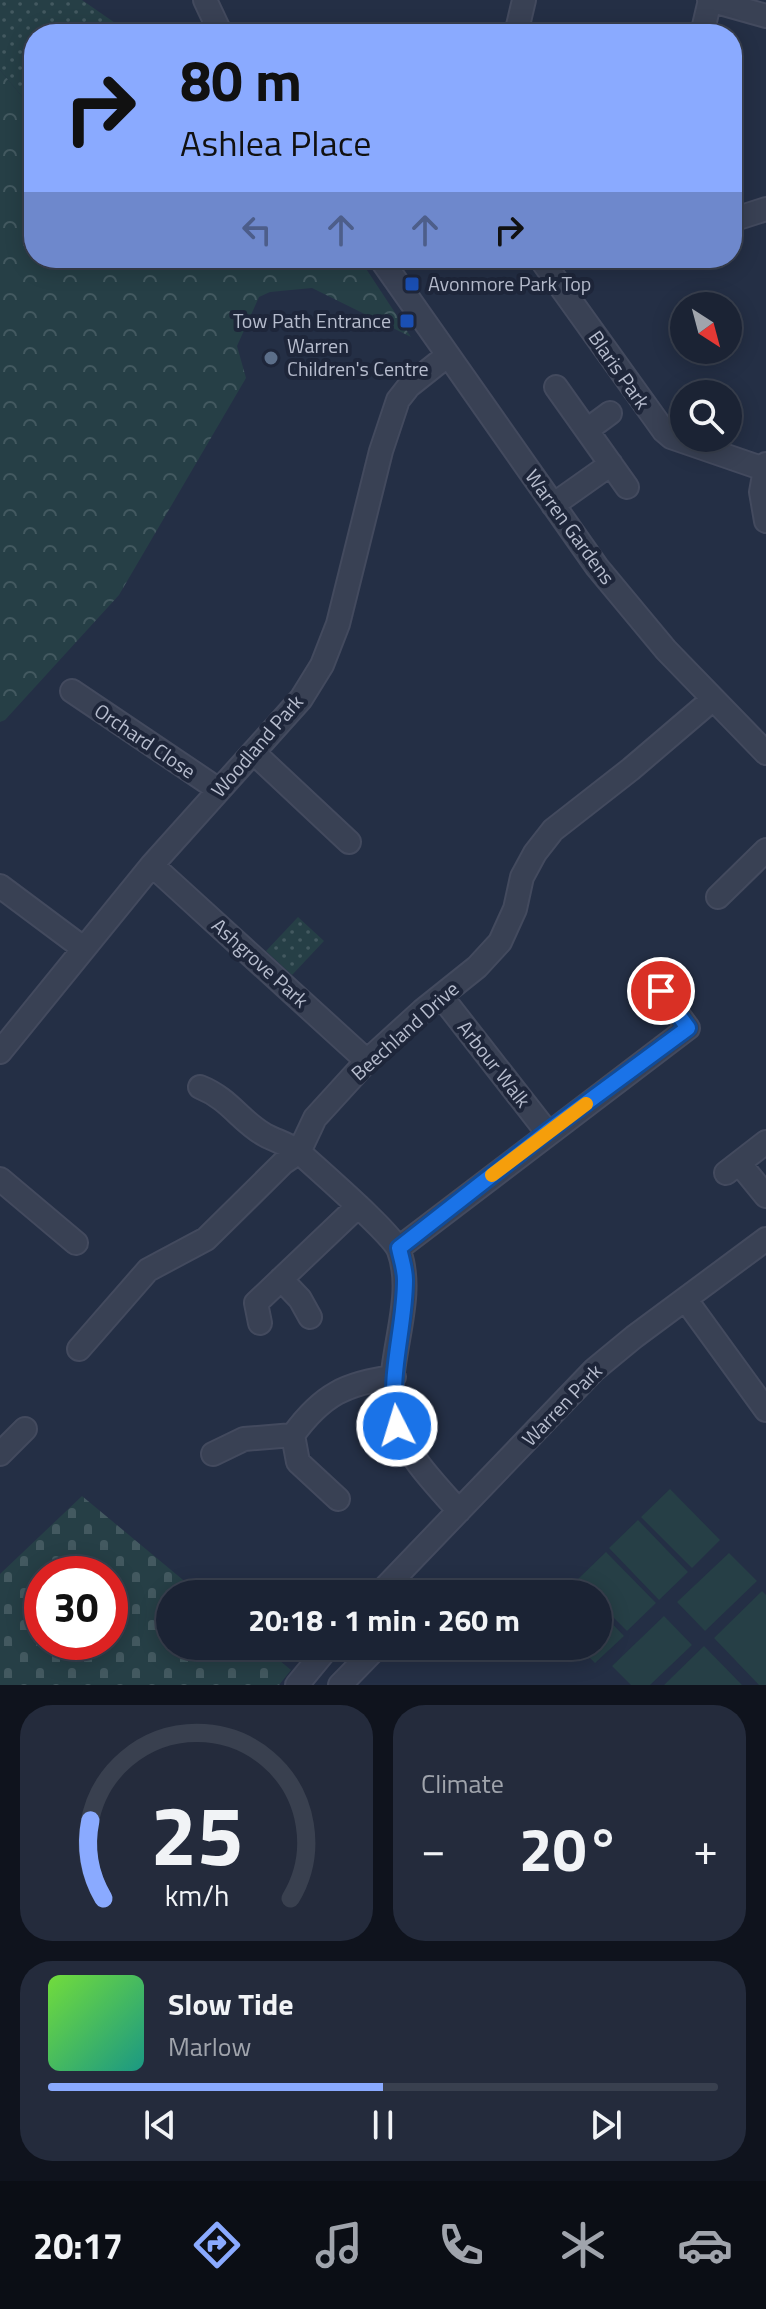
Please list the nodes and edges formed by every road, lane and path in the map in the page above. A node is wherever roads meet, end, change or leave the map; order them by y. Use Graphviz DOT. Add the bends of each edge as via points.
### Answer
graph roads {
  1 [pos="205,0"];
  2 [pos="524,0"];
  3 [pos="710,0"];
  4 [pos="766,16"];
  5 [pos="216,24"];
  6 [pos="518,24"];
  7 [pos="704,24"];
  8 [pos="766,209"];
  9 [pos="742,217"];
  10 [pos="387,268"];
  11 [pos="547,268"];
  12 [pos="448,355"];
  13 [pos="556,387"];
  14 [pos="610,413"];
  15 [pos="587,430"];
  16 [pos="611,464"];
  17 [pos="765,467"];
  18 [pos="627,487"];
  19 [pos="553,505"];
  20 [pos="766,521"];
  21 [pos="72,691"];
  22 [pos="713,699"];
  23 [pos="254,753"];
  24 [pos="766,753"];
  25 [pos="219,790"];
  26 [pos="349,842"];
  27 [pos="766,850"];
  28 [pos="152,865"];
  29 [pos="0,886"];
  30 [pos="718,897"];
  31 [pos="83,948"];
  32 [pos="661,991"];
  33 [pos="441,996"];
  34 [pos="0,1052"];
  35 [pos="367,1061"];
  36 [pos="200,1087"];
  37 [pos="547,1132"];
  38 [pos="766,1142"];
  39 [pos="299,1152"];
  40 [pos="0,1179"];
  41 [pos="766,1196"];
  42 [pos="357,1207"];
  43 [pos="766,1239"];
  44 [pos="76,1243"];
  45 [pos="399,1248"];
  46 [pos="281,1279"];
  47 [pos="686,1300"];
  48 [pos="310,1317"];
  49 [pos="260,1323"];
  50 [pos="79,1349"];
  51 [pos="394,1377"];
  52 [pos="766,1410"];
  53 [pos="25,1429"];
  54 [pos="293,1435"];
  55 [pos="0,1454"];
  56 [pos="213,1454"];
  57 [pos="338,1499"];
  58 [pos="459,1511"];
  59 [pos="392,1580"];
  60 [pos="318,1660"];
  61 [pos="359,1660"];
  62 [pos="365,1660"];
  63 [pos="362,1663"];
  64 [pos="297,1685"];
  65 [pos="340,1685"];
  1 -- 5 [label="street"];
  2 -- 6 [label="street"];
  3 -- 4 [label="street"];
  3 -- 7 [label="street"];
  8 -- 9 [label="street"];
  10 -- 12 [label="street, Warren Gardens"];
  11 -- 17 [label="street, Blaris Park" via="664,431"];
  12 -- 19 [label="street, Warren Gardens"];
  12 -- 23 [label="street, Woodland Park" via="398,400 338,624 322,665 301,699"];
  13 -- 15 [label="street"];
  14 -- 15 [label="street"];
  15 -- 16 [label="street"];
  16 -- 18 [label="street"];
  16 -- 19 [label="street"];
  17 -- 20 [label="street" via="761,492"];
  19 -- 22 [label="street, Warren Gardens" via="597,567"];
  21 -- 25 [label="street, Orchard Close"];
  22 -- 24 [label="street, Warren Gardens"];
  22 -- 33 [label="street, Beechland Drive" via="553,830 522,877 500,942"];
  23 -- 25 [label="street, Woodland Park"];
  23 -- 26 [label="street"];
  25 -- 28 [label="street, Woodland Park"];
  27 -- 30 [label="street"];
  28 -- 31 [label="street, Woodland Park"];
  28 -- 35 [label="street, Ashgrove Park"];
  29 -- 31 [label="street"];
  31 -- 34 [label="street, Woodland Park"];
  32 -- 37 [label="street" via="688,1028"];
  33 -- 35 [label="street, Beechland Drive"];
  33 -- 37 [label="street, Arbour Walk"];
  35 -- 39 [label="street, Beechland Drive" via="315,1118"];
  36 -- 39 [label="street" via="217,1094 265,1135"];
  37 -- 45 [label="street"];
  38 -- 41 [label="street" via="732,1168"];
  39 -- 42 [label="street"];
  39 -- 50 [label="street, Beechland Drive" via="206,1239 148,1270"];
  40 -- 44 [label="street"];
  42 -- 45 [label="street"];
  42 -- 46 [label="street"];
  43 -- 47 [label="street, Warren Park"];
  45 -- 51 [label="street" via="405,1276"];
  46 -- 48 [label="street"];
  46 -- 49 [label="street" via="256,1303"];
  47 -- 52 [label="street"];
  47 -- 58 [label="street, Warren Park" via="594,1370"];
  51 -- 54 [label="street" via="360,1381 322,1401"];
  51 -- 58 [label="street" via="397,1426 411,1452"];
  53 -- 55 [label="street"];
  54 -- 56 [label="street" via="244,1439"];
  54 -- 57 [label="street" via="298,1462"];
  58 -- 59 [label="street, Warren Park"];
  60 -- 64 [label="street"];
  61 -- 63 [label="street"];
  62 -- 63 [label="street"];
  63 -- 65 [label="street"];
}
